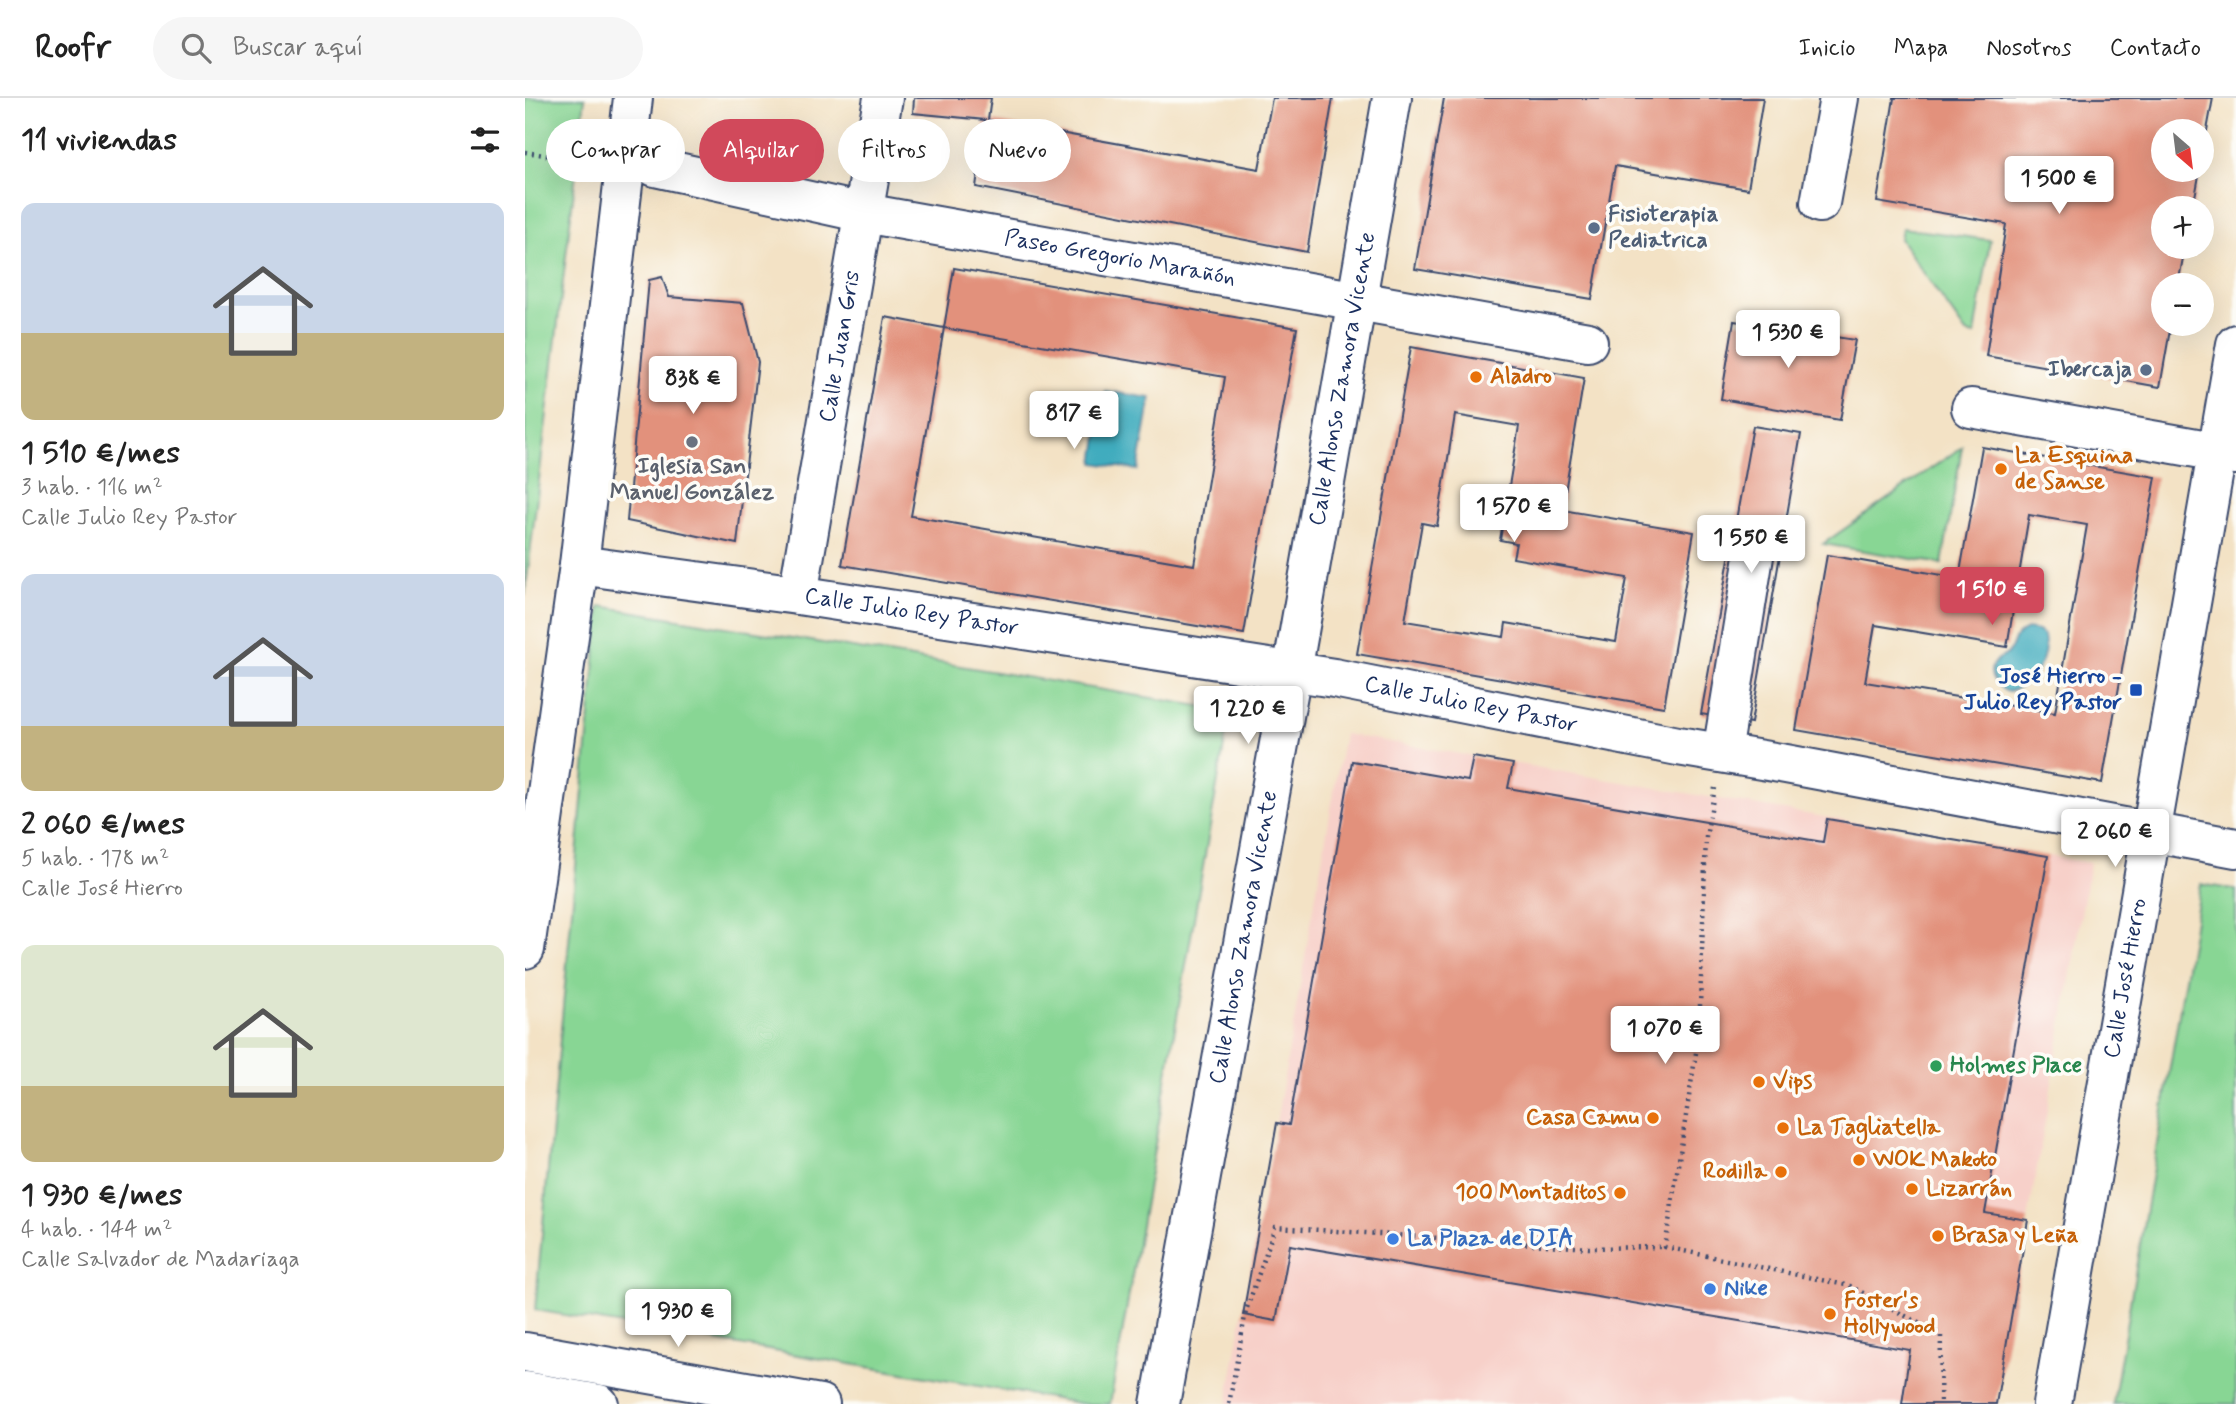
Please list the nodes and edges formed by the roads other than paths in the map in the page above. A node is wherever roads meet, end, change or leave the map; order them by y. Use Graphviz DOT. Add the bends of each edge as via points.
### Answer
graph roads {
  1 [pos="633,98"];
  2 [pos="883,98"];
  3 [pos="1392,98"];
  4 [pos="1839,98"];
  5 [pos="685,174"];
  6 [pos="1820,203"];
  7 [pos="864,213"];
  8 [pos="1358,301"];
  9 [pos="1588,342"];
  10 [pos="2236,344"];
  11 [pos="1971,408"];
  12 [pos="2227,453"];
  13 [pos="1757,538"];
  14 [pos="579,565"];
  15 [pos="797,595"];
  16 [pos="1292,672"];
  17 [pos="1722,753"];
  18 [pos="2151,834"];
  19 [pos="2236,848"];
  20 [pos="525,949"];
  21 [pos="525,1352"];
  22 [pos="525,1391"];
  23 [pos="599,1404"];
  24 [pos="820,1404"];
  25 [pos="1160,1404"];
  26 [pos="2052,1404"];
  1 -- 14 [label="street"];
  2 -- 7 [label="street, Calle Juan Gris"];
  3 -- 8 [label="street, Calle Alonso Zamora Vicente"];
  4 -- 6 [label="street"];
  5 -- 7 [label="street, Paseo Gregorio Marañón"];
  7 -- 8 [label="street, Paseo Gregorio Marañón"];
  7 -- 15 [label="street, Calle Juan Gris"];
  8 -- 9 [label="street, Paseo Gregorio Marañón"];
  8 -- 16 [label="street, Calle Alonso Zamora Vicente"];
  10 -- 12 [label="street, Calle José Hierro"];
  11 -- 12 [label="street"];
  12 -- 18 [label="street, Calle José Hierro"];
  13 -- 17 [label="street"];
  14 -- 15 [label="street, Calle Julio Rey Pastor"];
  14 -- 20 [label="street"];
  15 -- 16 [label="street, Calle Julio Rey Pastor"];
  16 -- 17 [label="street, Calle Julio Rey Pastor"];
  16 -- 25 [label="street, Calle Alonso Zamora Vicente"];
  17 -- 18 [label="street, Calle Julio Rey Pastor"];
  18 -- 19 [label="street, Calle Julio Rey Pastor"];
  18 -- 26 [label="street, Calle José Hierro"];
  21 -- 24 [label="street"];
  22 -- 23 [label="street"];
}
